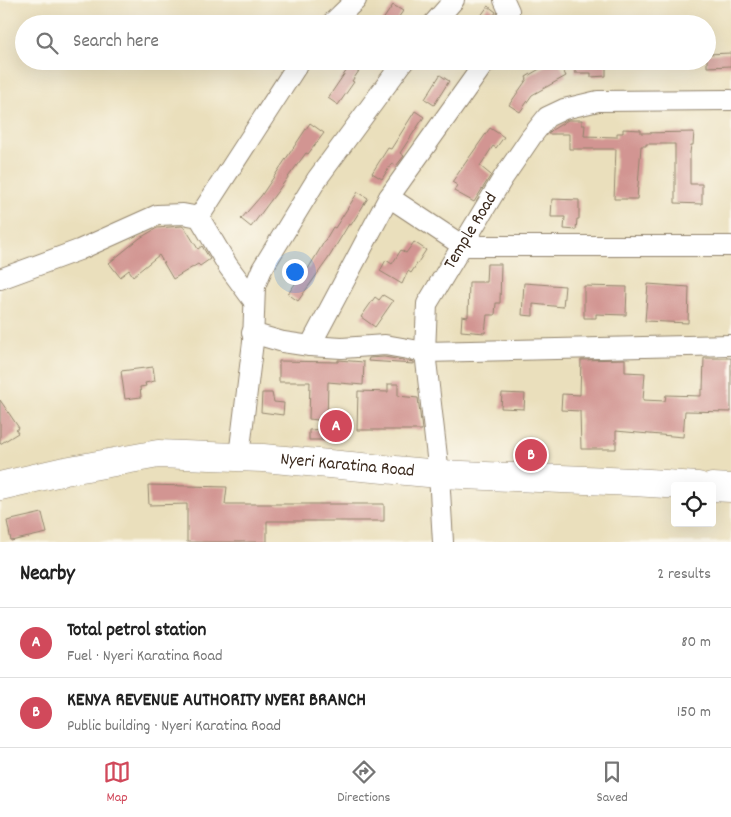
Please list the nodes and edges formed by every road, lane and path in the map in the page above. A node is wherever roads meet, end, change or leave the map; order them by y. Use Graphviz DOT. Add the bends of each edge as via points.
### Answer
graph roads {
  1 [pos="356,0"];
  2 [pos="454,0"];
  3 [pos="504,0"];
  4 [pos="340,15"];
  5 [pos="442,15"];
  6 [pos="508,15"];
  7 [pos="294,70"];
  8 [pos="397,70"];
  9 [pos="480,70"];
  10 [pos="731,100"];
  11 [pos="389,197"];
  12 [pos="199,217"];
  13 [pos="464,246"];
  14 [pos="731,246"];
  15 [pos="0,279"];
  16 [pos="253,300"];
  17 [pos="252,333"];
  18 [pos="731,345"];
  19 [pos="310,346"];
  20 [pos="425,352"];
  21 [pos="239,456"];
  22 [pos="439,474"];
  23 [pos="671,484"];
  24 [pos="0,486"];
  25 [pos="716,487"];
  26 [pos="731,488"];
  27 [pos="443,542"];
  1 -- 4 [label="street"];
  2 -- 5 [label="street"];
  3 -- 6 [label="street"];
  7 -- 12 [label="street"];
  8 -- 16 [label="street" via="317,179 262,269 254,286"];
  9 -- 11 [label="street"];
  10 -- 13 [label="street, Temple Road" via="598,101 555,112 531,137 503,178"];
  11 -- 13 [label="street"];
  11 -- 19 [label="street"];
  12 -- 15 [label="street" via="157,215 78,250"];
  12 -- 16 [label="street"];
  13 -- 14 [label="street"];
  13 -- 20 [label="street, Temple Road" via="427,304"];
  16 -- 17 [label="street"];
  17 -- 19 [label="street"];
  17 -- 21 [label="street"];
  18 -- 20 [label="street"];
  19 -- 20 [label="street" via="385,345"];
  20 -- 22 [label="street, Temple Road"];
  21 -- 22 [label="highway, Nyeri Karatina Road"];
  21 -- 24 [label="highway, Nyeri Karatina Road" via="158,454"];
  22 -- 23 [label="highway, Nyeri Karatina Road"];
  22 -- 27 [label="street, Temple Road"];
  25 -- 26 [label="highway"];
}
